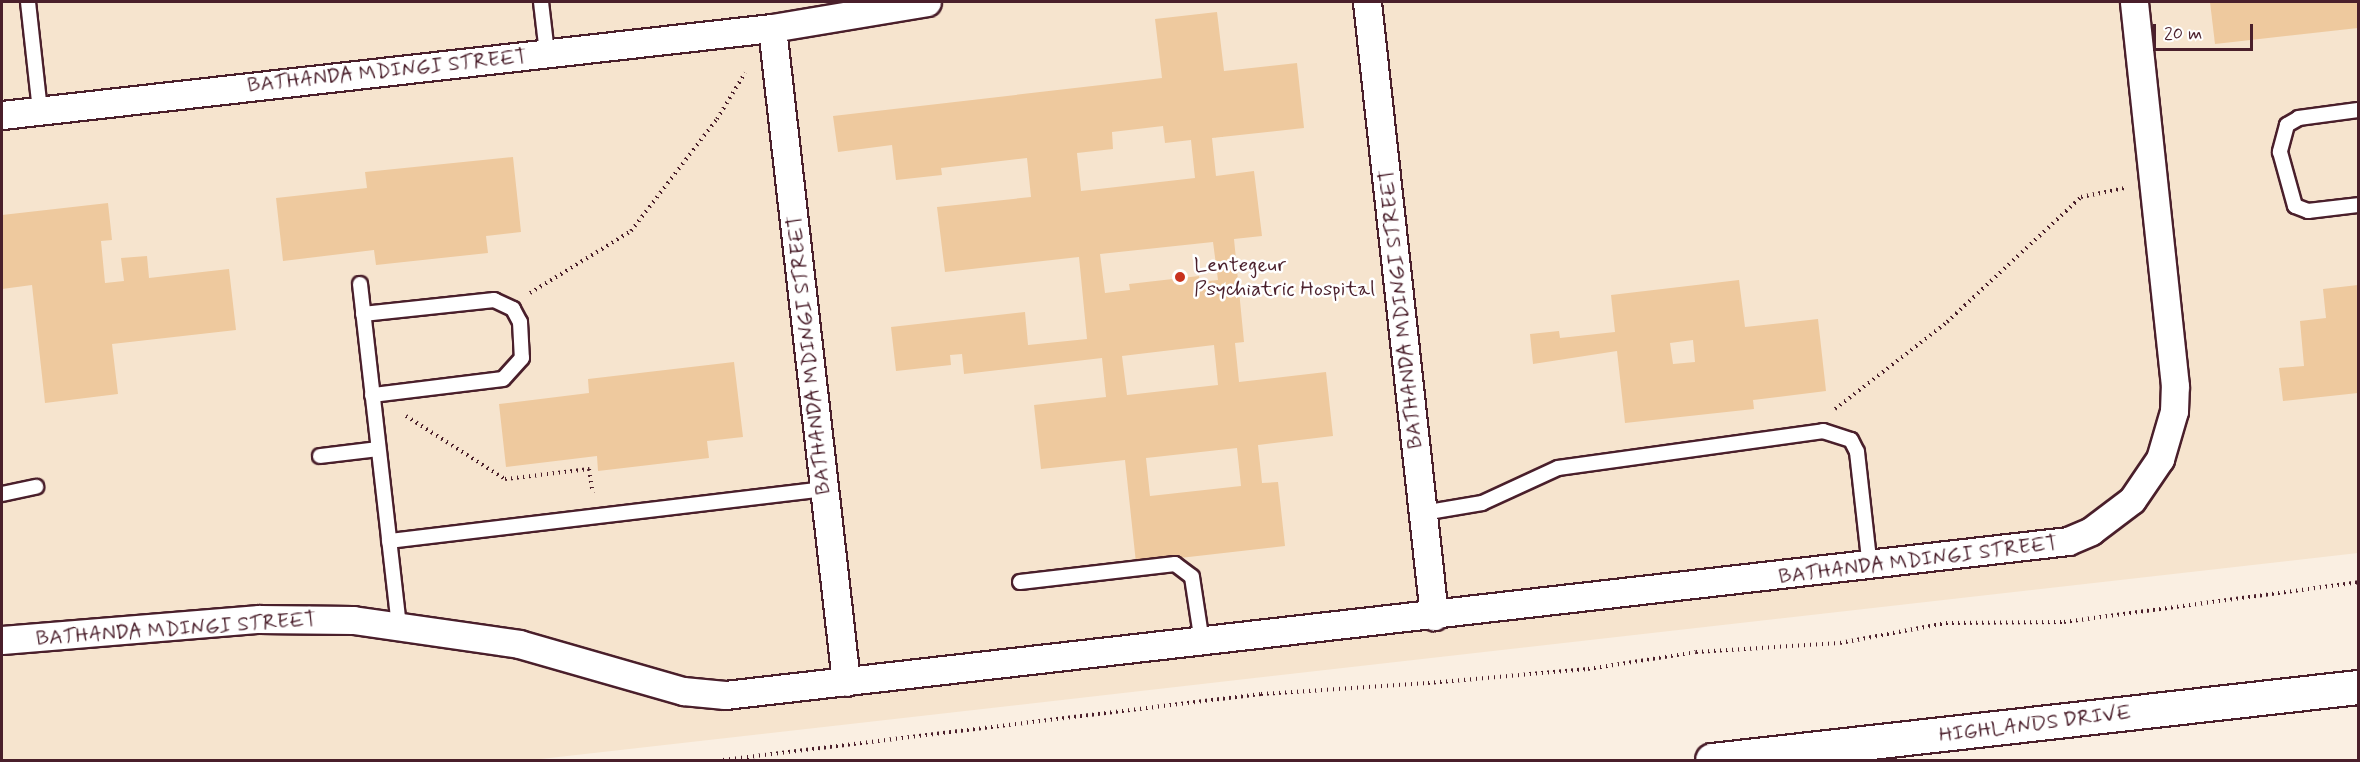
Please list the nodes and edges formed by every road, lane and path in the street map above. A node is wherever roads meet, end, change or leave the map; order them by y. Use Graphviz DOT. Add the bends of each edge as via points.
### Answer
graph roads {
  1 [pos="28,2"];
  2 [pos="541,2"];
  3 [pos="927,2"];
  4 [pos="1367,2"];
  5 [pos="2134,2"];
  6 [pos="772,28"];
  7 [pos="547,53"];
  8 [pos="2358,110"];
  9 [pos="40,111"];
  10 [pos="2,115"];
  11 [pos="2154,183"];
  12 [pos="2358,205"];
  13 [pos="360,284"];
  14 [pos="509,306"];
  15 [pos="363,314"];
  16 [pos="372,395"];
  17 [pos="1823,431"];
  18 [pos="378,449"];
  19 [pos="320,456"];
  20 [pos="36,487"];
  21 [pos="824,489"];
  22 [pos="2,494"];
  23 [pos="1423,513"];
  24 [pos="596,516"];
  25 [pos="389,541"];
  26 [pos="1870,567"];
  27 [pos="1020,582"];
  28 [pos="2358,582"];
  29 [pos="1434,616"];
  30 [pos="399,624"];
  31 [pos="2,640"];
  32 [pos="1202,642"];
  33 [pos="846,682"];
  34 [pos="2358,687"];
  35 [pos="723,760"];
  36 [pos="1712,760"];
  1 -- 9 [label="lane"];
  2 -- 7 [label="lane"];
  3 -- 6 [label="street, BATHANDA MDINGI STREET"];
  4 -- 23 [label="street, BATHANDA MDINGI STREET"];
  5 -- 11 [label="street, BATHANDA MDINGI STREET"];
  6 -- 7 [label="street, BATHANDA MDINGI STREET"];
  6 -- 14 [label="path" via="717,118 631,231"];
  6 -- 21 [label="street, BATHANDA MDINGI STREET"];
  7 -- 9 [label="street, BATHANDA MDINGI STREET"];
  8 -- 12 [label="lane" via="2299,118 2287,125 2280,152 2288,195 2295,206 2308,211"];
  9 -- 10 [label="street, BATHANDA MDINGI STREET"];
  11 -- 17 [label="path" via="2081,197 1947,322 1839,402"];
  11 -- 26 [label="street, BATHANDA MDINGI STREET" via="2175,386 2169,436 2147,481 2112,517 2067,541"];
  13 -- 15 [label="lane"];
  14 -- 15 [label="lane" via="494,300"];
  14 -- 16 [label="lane" via="520,322 523,348 517,367 503,379"];
  15 -- 16 [label="lane"];
  16 -- 18 [label="lane"];
  16 -- 24 [label="path" via="505,479 590,469"];
  17 -- 23 [label="lane" via="1558,468 1482,502"];
  17 -- 26 [label="lane" via="1851,440 1857,452"];
  18 -- 19 [label="lane"];
  18 -- 25 [label="lane"];
  20 -- 22 [label="lane"];
  21 -- 24 [label="lane"];
  21 -- 33 [label="street, BATHANDA MDINGI STREET"];
  23 -- 29 [label="street, BATHANDA MDINGI STREET"];
  24 -- 25 [label="lane"];
  25 -- 30 [label="lane"];
  26 -- 29 [label="street, BATHANDA MDINGI STREET"];
  27 -- 32 [label="lane" via="1175,564 1192,577"];
  28 -- 35 [label="path" via="2064,622 1946,623 1840,644 1696,652 1588,669 1261,694"];
  29 -- 32 [label="street, BATHANDA MDINGI STREET"];
  30 -- 31 [label="street, BATHANDA MDINGI STREET" via="259,619"];
  30 -- 33 [label="street, BATHANDA MDINGI STREET" via="519,644 683,691 745,693"];
  32 -- 33 [label="street, BATHANDA MDINGI STREET"];
  34 -- 36 [label="main road, HIGHLANDS DRIVE"];
}
